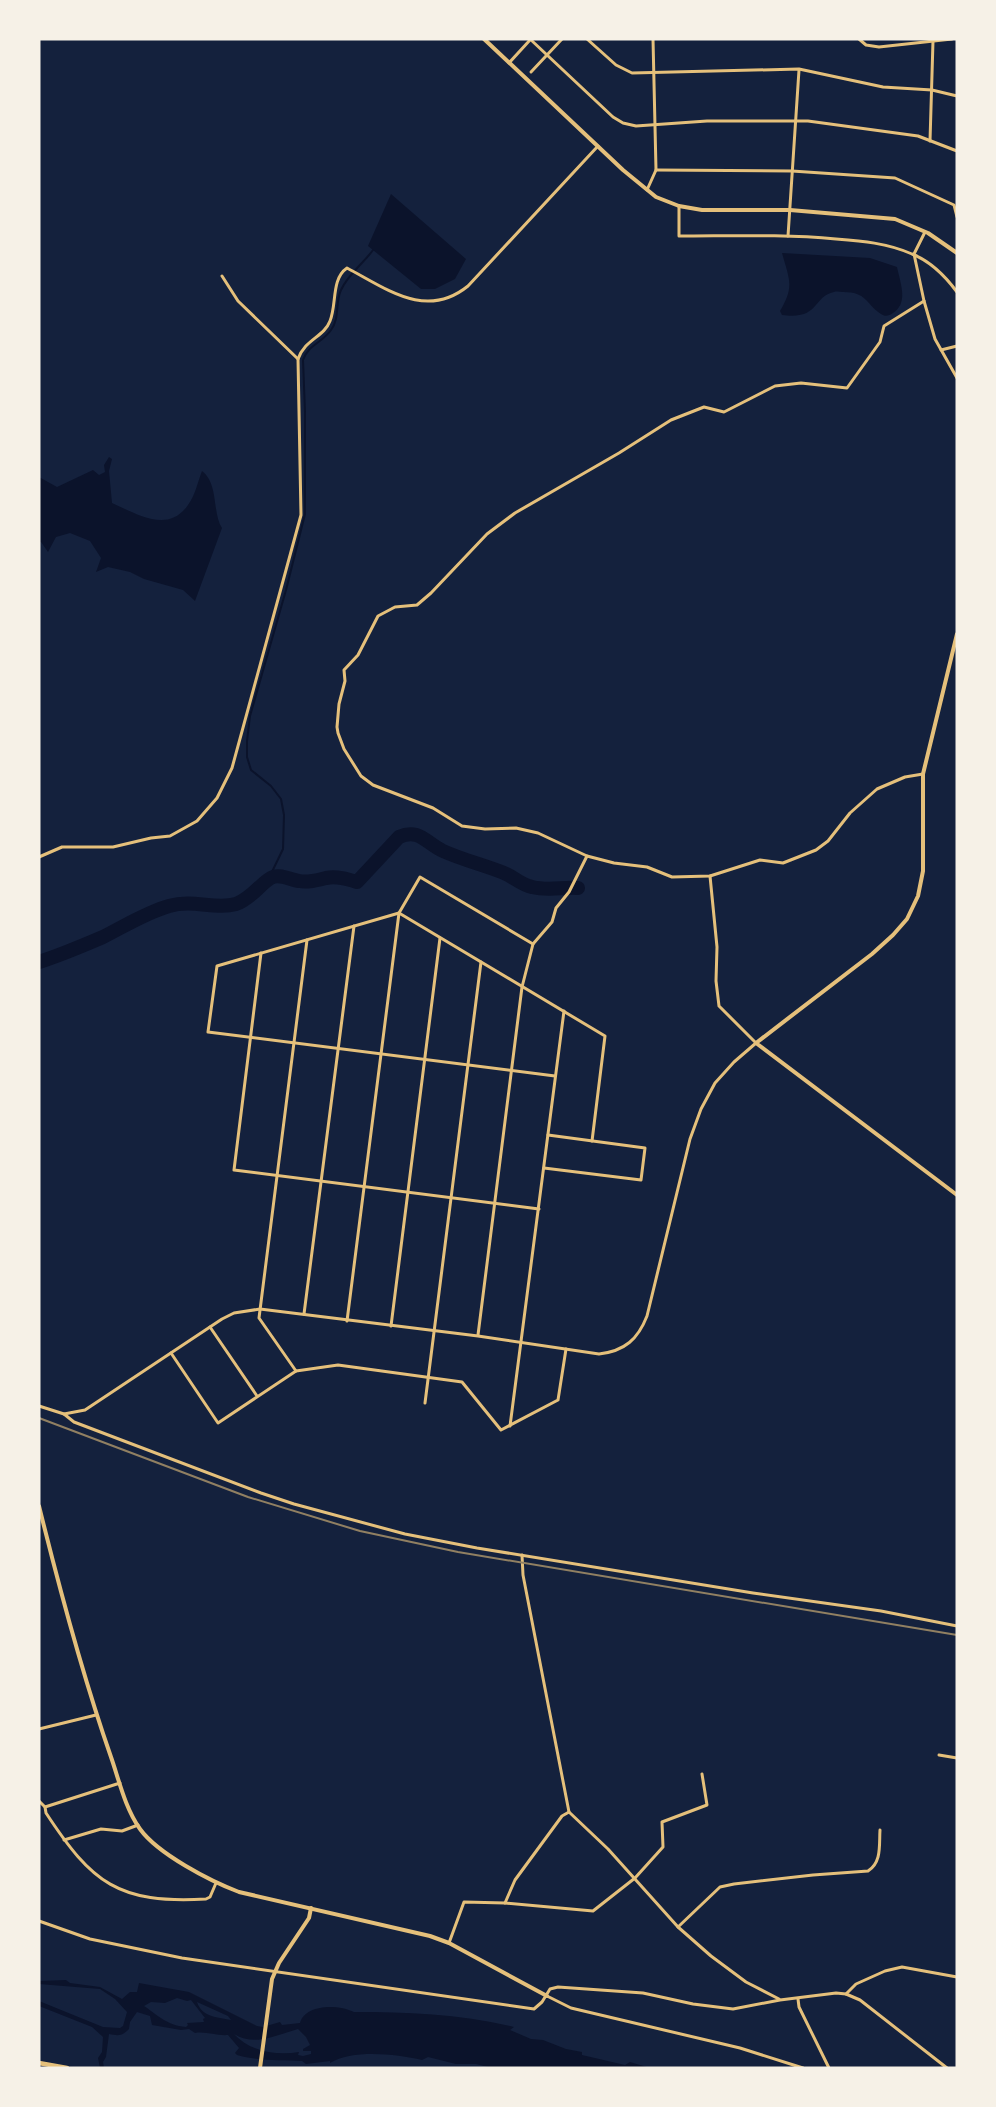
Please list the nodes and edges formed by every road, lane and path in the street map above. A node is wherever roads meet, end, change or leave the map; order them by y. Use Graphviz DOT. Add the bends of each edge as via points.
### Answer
graph roads {
  1 [pos="484,39"];
  2 [pos="530,39"];
  3 [pos="562,39"];
  4 [pos="587,39"];
  5 [pos="653,39"];
  6 [pos="859,39"];
  7 [pos="952,39"];
  8 [pos="933,41"];
  9 [pos="547,55"];
  10 [pos="509,63"];
  11 [pos="800,69"];
  12 [pos="531,72"];
  13 [pos="653,73"];
  14 [pos="932,90"];
  15 [pos="957,96"];
  16 [pos="796,120"];
  17 [pos="654,125"];
  18 [pos="930,141"];
  19 [pos="598,146"];
  20 [pos="957,151"];
  21 [pos="656,170"];
  22 [pos="792,171"];
  23 [pos="647,190"];
  24 [pos="955,204"];
  25 [pos="679,206"];
  26 [pos="790,210"];
  27 [pos="957,217"];
  28 [pos="925,232"];
  29 [pos="788,236"];
  30 [pos="957,253"];
  31 [pos="914,254"];
  32 [pos="222,276"];
  33 [pos="957,292"];
  34 [pos="924,301"];
  35 [pos="957,346"];
  36 [pos="941,351"];
  37 [pos="298,359"];
  38 [pos="957,378"];
  39 [pos="957,634"];
  40 [pos="923,774"];
  41 [pos="40,856"];
  42 [pos="587,856"];
  43 [pos="710,876"];
  44 [pos="399,913"];
  45 [pos="354,926"];
  46 [pos="440,938"];
  47 [pos="307,940"];
  48 [pos="532,944"];
  49 [pos="261,953"];
  50 [pos="482,962"];
  51 [pos="522,987"];
  52 [pos="564,1011"];
  53 [pos="250,1037"];
  54 [pos="294,1042"];
  55 [pos="756,1043"];
  56 [pos="337,1047"];
  57 [pos="381,1053"];
  58 [pos="424,1059"];
  59 [pos="468,1065"];
  60 [pos="512,1070"];
  61 [pos="555,1076"];
  62 [pos="548,1136"];
  63 [pos="592,1141"];
  64 [pos="544,1167"];
  65 [pos="278,1175"];
  66 [pos="321,1180"];
  67 [pos="363,1186"];
  68 [pos="408,1192"];
  69 [pos="957,1195"];
  70 [pos="452,1198"];
  71 [pos="495,1203"];
  72 [pos="538,1209"];
  73 [pos="260,1309"];
  74 [pos="303,1315"];
  75 [pos="347,1321"];
  76 [pos="391,1326"];
  77 [pos="210,1327"];
  78 [pos="435,1331"];
  79 [pos="478,1336"];
  80 [pos="521,1343"];
  81 [pos="566,1348"];
  82 [pos="171,1353"];
  83 [pos="296,1371"];
  84 [pos="428,1377"];
  85 [pos="257,1396"];
  86 [pos="425,1403"];
  87 [pos="39,1406"];
  88 [pos="64,1414"];
  89 [pos="510,1426"];
  90 [pos="39,1506"];
  91 [pos="522,1555"];
  92 [pos="957,1626"];
  93 [pos="96,1715"];
  94 [pos="39,1729"];
  95 [pos="939,1755"];
  96 [pos="957,1758"];
  97 [pos="702,1774"];
  98 [pos="120,1783"];
  99 [pos="39,1801"];
  100 [pos="45,1807"];
  101 [pos="568,1812"];
  102 [pos="138,1826"];
  103 [pos="880,1830"];
  104 [pos="64,1840"];
  105 [pos="635,1878"];
  106 [pos="216,1883"];
  107 [pos="505,1903"];
  108 [pos="310,1908"];
  109 [pos="39,1921"];
  110 [pos="678,1927"];
  111 [pos="449,1943"];
  112 [pos="274,1972"];
  113 [pos="957,1977"];
  114 [pos="846,1994"];
  115 [pos="547,1996"];
  116 [pos="798,1999"];
  117 [pos="780,2000"];
  118 [pos="39,2063"];
  119 [pos="67,2068"];
  120 [pos="260,2068"];
  121 [pos="802,2068"];
  122 [pos="828,2068"];
  123 [pos="947,2068"];
  1 -- 10 [label="street"];
  2 -- 9 [label="street"];
  2 -- 10 [label="street"];
  3 -- 9 [label="street"];
  4 -- 13 [label="street" via="620,68 632,73"];
  5 -- 13 [label="street"];
  6 -- 8 [label="street" via="879,47"];
  7 -- 8 [label="street"];
  8 -- 14 [label="street"];
  9 -- 12 [label="street"];
  9 -- 17 [label="street" via="618,121"];
  10 -- 19 [label="street"];
  11 -- 13 [label="street"];
  11 -- 14 [label="street" via="883,87"];
  11 -- 16 [label="street"];
  13 -- 17 [label="street"];
  14 -- 15 [label="street"];
  14 -- 18 [label="street"];
  16 -- 17 [label="street"];
  16 -- 18 [label="street" via="918,136"];
  16 -- 22 [label="street"];
  17 -- 21 [label="street"];
  18 -- 20 [label="street"];
  19 -- 23 [label="street"];
  19 -- 37 [label="street" via="455,296 430,302 411,300 349,269 342,272 330,323 307,343"];
  21 -- 22 [label="street"];
  21 -- 23 [label="street"];
  22 -- 24 [label="street" via="895,178"];
  22 -- 26 [label="street"];
  23 -- 25 [label="street"];
  24 -- 27 [label="street"];
  25 -- 26 [label="street" via="702,210"];
  25 -- 29 [label="street" via="679,236"];
  26 -- 28 [label="street" via="895,219"];
  26 -- 29 [label="street"];
  28 -- 30 [label="street"];
  28 -- 31 [label="street"];
  29 -- 31 [label="street" via="872,242"];
  31 -- 33 [label="street" via="948,280"];
  31 -- 34 [label="street"];
  32 -- 37 [label="street" via="238,301"];
  34 -- 36 [label="street"];
  34 -- 42 [label="street" via="884,327 880,342 847,388 801,383 775,386 724,412 704,407 671,420 515,513 487,534 417,605 395,607 378,616 358,655 344,670 337,727 344,749 361,776 373,785 433,808 462,826 538,833"];
  35 -- 36 [label="street"];
  36 -- 38 [label="street"];
  37 -- 41 [label="street" via="301,515 232,768 217,798 197,821 170,836 113,848 62,847"];
  39 -- 40 [label="street"];
  40 -- 43 [label="street" via="877,789 816,850 783,863 760,860"];
  40 -- 55 [label="street" via="923,871 918,896 907,919 872,954"];
  42 -- 43 [label="street" via="647,867 672,877"];
  42 -- 48 [label="street" via="556,908 552,922"];
  43 -- 55 [label="street" via="719,1006"];
  44 -- 45 [label="street"];
  44 -- 46 [label="street"];
  44 -- 48 [label="street" via="420,877"];
  44 -- 57 [label="street"];
  45 -- 47 [label="street"];
  45 -- 56 [label="street"];
  46 -- 50 [label="street"];
  46 -- 58 [label="street"];
  47 -- 49 [label="street"];
  47 -- 54 [label="street"];
  48 -- 51 [label="street"];
  49 -- 53 [label="street"];
  49 -- 53 [label="street" via="217,966 208,1032"];
  50 -- 51 [label="street"];
  50 -- 59 [label="street"];
  51 -- 52 [label="street"];
  51 -- 60 [label="street"];
  52 -- 61 [label="street"];
  52 -- 63 [label="street" via="605,1036"];
  53 -- 54 [label="street"];
  53 -- 65 [label="street" via="234,1170"];
  54 -- 56 [label="street"];
  54 -- 65 [label="street"];
  55 -- 69 [label="street"];
  55 -- 81 [label="street" via="715,1083 700,1112 641,1331 624,1347 608,1353"];
  56 -- 57 [label="street"];
  56 -- 66 [label="street"];
  57 -- 58 [label="street"];
  57 -- 67 [label="street"];
  58 -- 59 [label="street"];
  58 -- 68 [label="street"];
  59 -- 60 [label="street"];
  59 -- 70 [label="street"];
  60 -- 61 [label="street"];
  60 -- 71 [label="street"];
  61 -- 62 [label="street"];
  62 -- 63 [label="street"];
  62 -- 64 [label="street"];
  63 -- 64 [label="street" via="645,1148 641,1180"];
  64 -- 72 [label="street"];
  65 -- 66 [label="street"];
  65 -- 73 [label="street"];
  66 -- 67 [label="street"];
  66 -- 74 [label="street"];
  67 -- 68 [label="street"];
  67 -- 75 [label="street"];
  68 -- 70 [label="street"];
  68 -- 76 [label="street"];
  70 -- 71 [label="street"];
  70 -- 78 [label="street"];
  71 -- 72 [label="street"];
  71 -- 79 [label="street"];
  72 -- 80 [label="street"];
  73 -- 74 [label="street"];
  73 -- 77 [label="street" via="234,1313"];
  73 -- 83 [label="street" via="259,1318"];
  74 -- 75 [label="street"];
  75 -- 76 [label="street"];
  76 -- 78 [label="street"];
  77 -- 82 [label="street"];
  77 -- 85 [label="street"];
  78 -- 79 [label="street"];
  78 -- 84 [label="street"];
  79 -- 80 [label="street"];
  80 -- 81 [label="street"];
  80 -- 89 [label="street"];
  81 -- 89 [label="street" via="558,1401"];
  82 -- 85 [label="street" via="218,1423"];
  82 -- 88 [label="street" via="92,1406"];
  83 -- 84 [label="street" via="338,1365"];
  83 -- 85 [label="street"];
  84 -- 86 [label="street"];
  84 -- 89 [label="street" via="462,1382 501,1430"];
  87 -- 88 [label="street"];
  88 -- 91 [label="street" via="94,1430 294,1504 405,1534"];
  90 -- 93 [label="street"];
  91 -- 92 [label="street"];
  91 -- 101 [label="street"];
  93 -- 94 [label="street"];
  93 -- 98 [label="street"];
  95 -- 96 [label="street"];
  97 -- 105 [label="street" via="707,1805 662,1822 663,1847"];
  98 -- 100 [label="street"];
  98 -- 102 [label="street"];
  99 -- 100 [label="street"];
  100 -- 104 [label="street"];
  101 -- 105 [label="street"];
  101 -- 107 [label="street" via="515,1880"];
  102 -- 104 [label="street"];
  102 -- 106 [label="street" via="157,1846"];
  103 -- 110 [label="street" via="878,1860 868,1870 720,1887"];
  104 -- 106 [label="street" via="94,1874 126,1893 206,1899"];
  105 -- 107 [label="street" via="592,1911"];
  105 -- 110 [label="street"];
  106 -- 108 [label="street"];
  107 -- 111 [label="street" via="464,1902"];
  108 -- 111 [label="street"];
  108 -- 112 [label="street" via="309,1918"];
  109 -- 112 [label="street" via="117,1946"];
  110 -- 117 [label="street" via="746,1982"];
  111 -- 115 [label="street"];
  112 -- 115 [label="street" via="534,2009"];
  112 -- 120 [label="street"];
  113 -- 114 [label="street" via="902,1967 856,1984"];
  114 -- 116 [label="street"];
  114 -- 123 [label="street" via="860,2000"];
  115 -- 117 [label="street" via="550,1989 558,1987 643,1993 734,2009"];
  115 -- 121 [label="street" via="571,2008 740,2048"];
  116 -- 117 [label="street"];
  116 -- 122 [label="street"];
  118 -- 119 [label="main road"];
}
